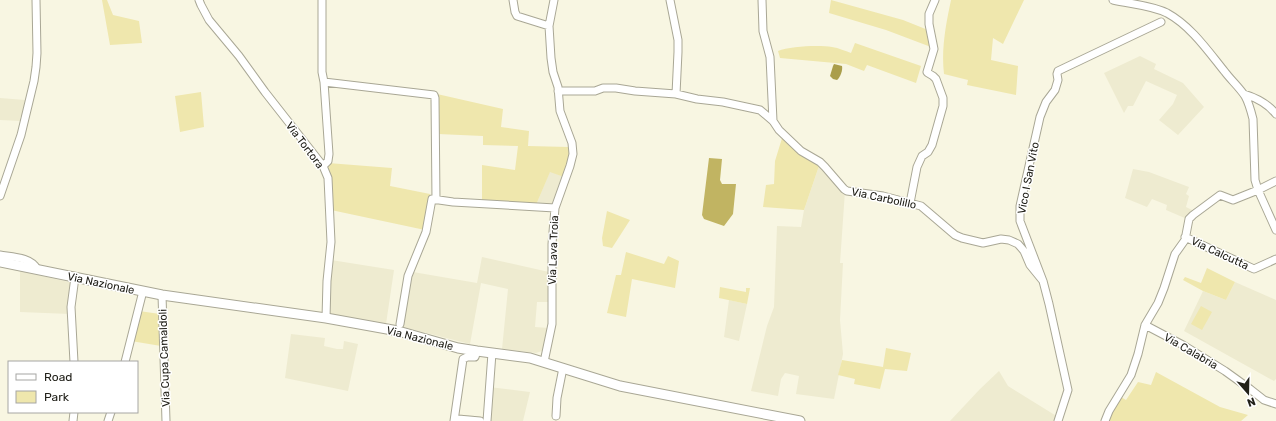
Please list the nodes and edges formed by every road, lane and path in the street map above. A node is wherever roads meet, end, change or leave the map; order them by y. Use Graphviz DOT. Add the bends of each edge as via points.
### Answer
graph roads {
  1 [pos="36,0"];
  2 [pos="199,0"];
  3 [pos="322,0"];
  4 [pos="513,0"];
  5 [pos="554,0"];
  6 [pos="670,0"];
  7 [pos="762,0"];
  8 [pos="935,0"];
  9 [pos="1113,0"];
  10 [pos="1165,19"];
  11 [pos="549,26"];
  12 [pos="324,82"];
  13 [pos="558,91"];
  14 [pos="676,94"];
  15 [pos="1244,94"];
  16 [pos="1276,114"];
  17 [pos="773,121"];
  18 [pos="323,166"];
  19 [pos="1276,181"];
  20 [pos="1258,190"];
  21 [pos="0,196"];
  22 [pos="436,200"];
  23 [pos="910,203"];
  24 [pos="555,208"];
  25 [pos="1276,230"];
  26 [pos="1185,237"];
  27 [pos="0,255"];
  28 [pos="1276,259"];
  29 [pos="0,262"];
  30 [pos="37,269"];
  31 [pos="75,277"];
  32 [pos="1043,281"];
  33 [pos="143,291"];
  34 [pos="162,294"];
  35 [pos="326,318"];
  36 [pos="1145,325"];
  37 [pos="399,327"];
  38 [pos="477,352"];
  39 [pos="492,354"];
  40 [pos="74,361"];
  41 [pos="124,361"];
  42 [pos="544,362"];
  43 [pos="563,368"];
  44 [pos="1276,404"];
  45 [pos="556,416"];
  46 [pos="456,420"];
  47 [pos="166,421"];
  48 [pos="480,421"];
  49 [pos="487,421"];
  50 [pos="800,421"];
  51 [pos="1058,421"];
  52 [pos="1104,421"];
  1 -- 21 [label="street" via="37,60 34,81 22,135"];
  2 -- 18 [label="street, Via Tortora" via="209,20"];
  3 -- 12 [label="street"];
  4 -- 11 [label="street" via="517,16"];
  5 -- 11 [label="street, Via Lava Troia"];
  6 -- 14 [label="street" via="678,40"];
  7 -- 17 [label="street" via="763,31 770,57"];
  8 -- 23 [label="street" via="929,14 934,49 927,72 936,79 943,98 943,106 932,145 922,156 917,167"];
  9 -- 10 [label="street" via="1152,8"];
  10 -- 15 [label="street" via="1186,26"];
  10 -- 32 [label="street, Vico I San Vito" via="1058,71 1055,90 1046,102 1040,118 1020,206 1022,230"];
  11 -- 13 [label="street, Via Lava Troia" via="551,58"];
  12 -- 18 [label="street" via="329,154 328,161"];
  12 -- 22 [label="street" via="434,95"];
  13 -- 14 [label="street, Via Carbolillo" via="616,88"];
  13 -- 24 [label="street, Via Lava Troia" via="560,111 572,143 572,154"];
  14 -- 17 [label="street, Via Carbolillo" via="760,110"];
  15 -- 16 [label="street" via="1254,97"];
  15 -- 20 [label="street" via="1253,119 1254,174"];
  17 -- 23 [label="street, Via Carbolillo" via="801,151 820,162 847,191"];
  18 -- 35 [label="street, Via Tortora" via="328,178 330,227"];
  19 -- 20 [label="street"];
  20 -- 25 [label="street"];
  20 -- 26 [label="street" via="1233,200 1220,195 1189,219"];
  22 -- 24 [label="street"];
  22 -- 37 [label="street" via="432,199 426,232 408,276"];
  23 -- 32 [label="street, Via Carbolillo" via="921,206 962,238 983,243 1000,239 1018,244"];
  24 -- 42 [label="street, Via Lava Troia" via="552,244 552,324"];
  26 -- 28 [label="street, Via Calcutta" via="1254,269"];
  26 -- 36 [label="street" via="1175,254 1158,303"];
  27 -- 30 [label="street, Via Nazionale" via="30,262 35,264"];
  29 -- 30 [label="main road, Via Nazionale"];
  30 -- 31 [label="main road, Via Nazionale"];
  31 -- 33 [label="main road, Via Nazionale"];
  31 -- 40 [label="street" via="71,307"];
  32 -- 51 [label="street, Vico I San Vito" via="1068,390"];
  33 -- 34 [label="main road, Via Nazionale"];
  33 -- 41 [label="street"];
  34 -- 35 [label="main road, Via Nazionale"];
  34 -- 47 [label="street, Via Cupa Camaldoli"];
  35 -- 37 [label="main road, Via Nazionale"];
  36 -- 44 [label="street, Via Calabria" via="1225,371 1264,400"];
  36 -- 52 [label="street" via="1131,375"];
  37 -- 38 [label="main road, Via Nazionale"];
  38 -- 39 [label="main road, Via Nazionale"];
  38 -- 46 [label="street" via="475,357 463,359"];
  39 -- 42 [label="main road, Via Nazionale" via="519,356"];
  39 -- 49 [label="street"];
  42 -- 43 [label="main road, Via Nazionale"];
  43 -- 45 [label="street"];
  43 -- 50 [label="main road, Via Nazionale" via="620,386"];
  46 -- 48 [label="street"];
}
